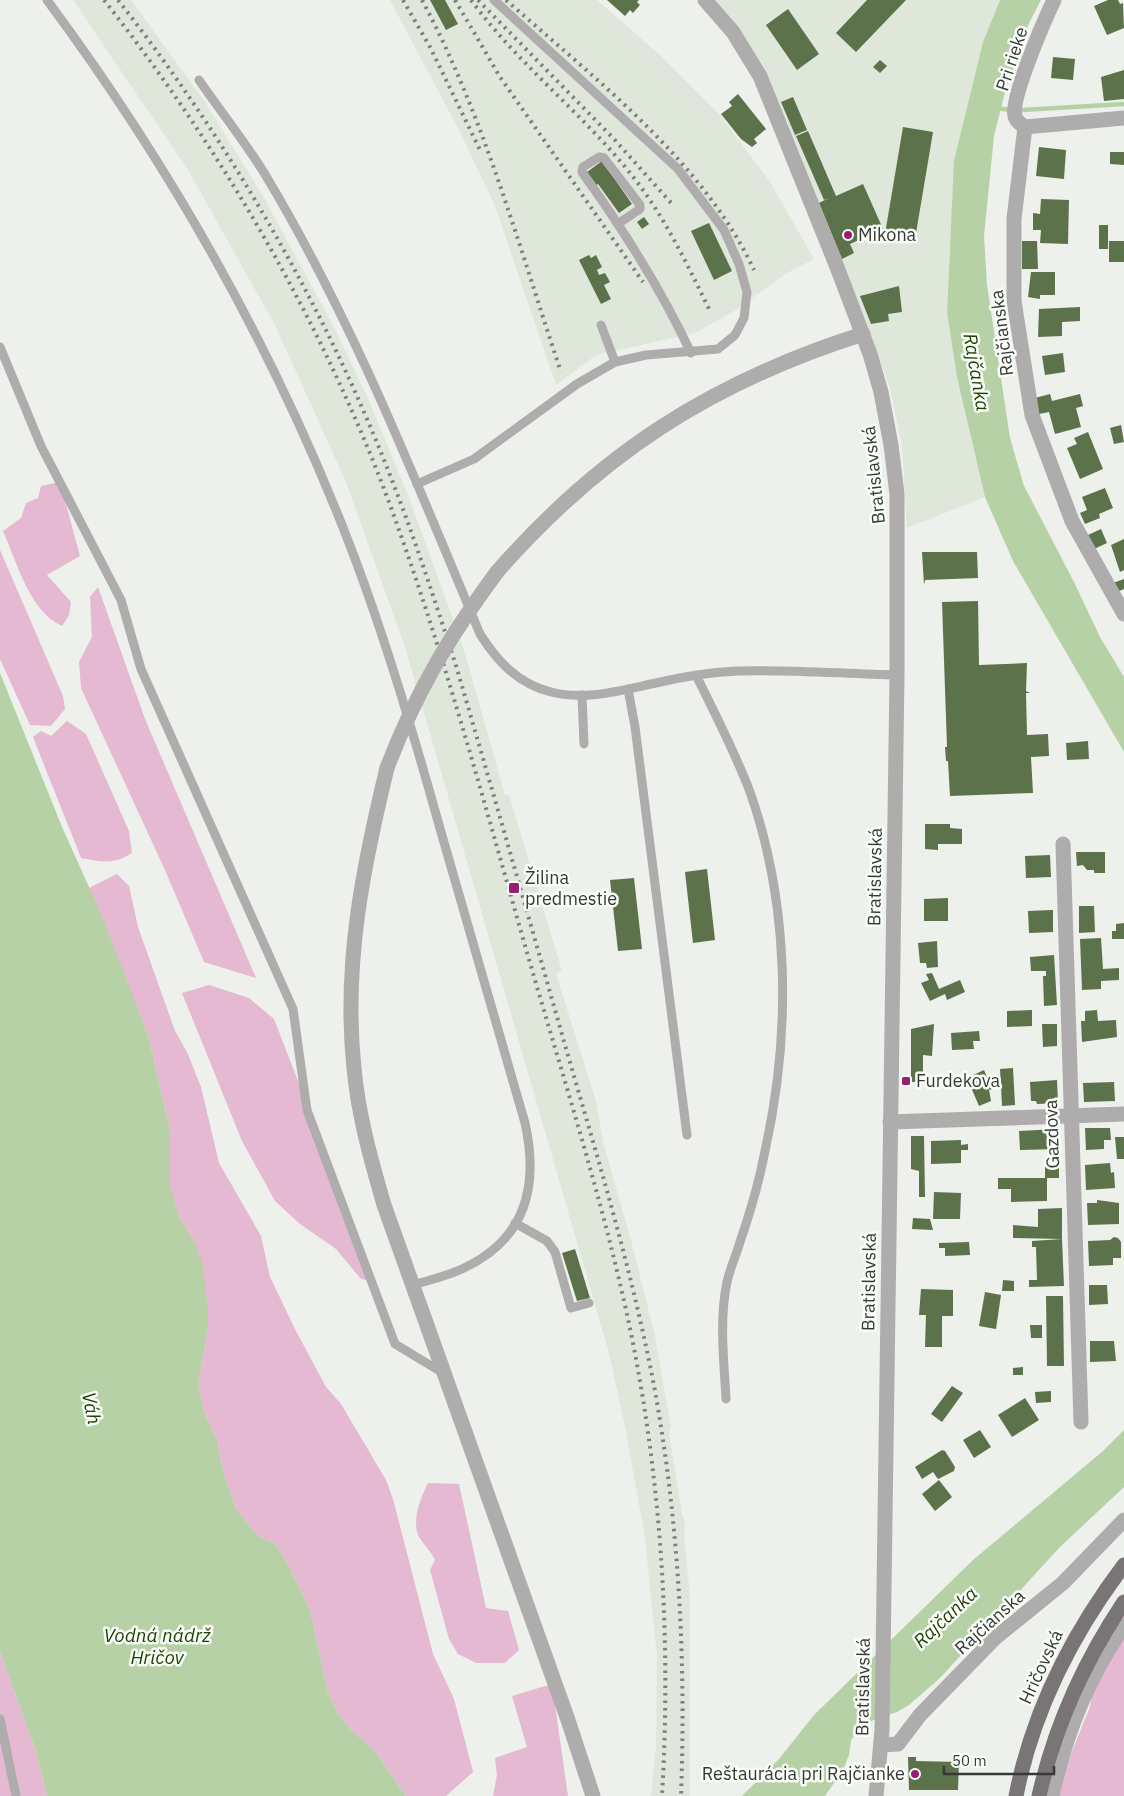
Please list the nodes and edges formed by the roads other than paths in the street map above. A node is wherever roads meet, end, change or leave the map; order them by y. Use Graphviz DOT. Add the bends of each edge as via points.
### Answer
graph roads {
  1 [pos="48,0"];
  2 [pos="494,0"];
  3 [pos="705,0"];
  4 [pos="1054,0"];
  5 [pos="199,80"];
  6 [pos="1124,118"];
  7 [pos="1026,127"];
  8 [pos="619,223"];
  9 [pos="602,325"];
  10 [pos="863,334"];
  11 [pos="0,347"];
  12 [pos="691,353"];
  13 [pos="615,362"];
  14 [pos="417,484"];
  15 [pos="1124,614"];
  16 [pos="897,675"];
  17 [pos="696,676"];
  18 [pos="628,688"];
  19 [pos="582,696"];
  20 [pos="584,744"];
  21 [pos="1063,844"];
  22 [pos="1124,1114"];
  23 [pos="1070,1116"];
  24 [pos="890,1122"];
  25 [pos="687,1135"];
  26 [pos="516,1223"];
  27 [pos="412,1285"];
  28 [pos="589,1303"];
  29 [pos="443,1373"];
  30 [pos="726,1399"];
  31 [pos="1081,1422"];
  32 [pos="1124,1520"];
  33 [pos="1124,1564"];
  34 [pos="1124,1602"];
  35 [pos="1124,1626"];
  36 [pos="0,1719"];
  37 [pos="881,1737"];
  38 [pos="16,1796"];
  39 [pos="593,1796"];
  40 [pos="876,1796"];
  41 [pos="1016,1796"];
  42 [pos="1038,1796"];
  43 [pos="1052,1796"];
  1 -- 26 [label="lane" via="122,105 225,277 267,359 338,516 406,708 526,1123 531,1178 526,1202"];
  2 -- 12 [label="lane" via="678,169 724,230 747,292 744,318 735,334 718,349"];
  3 -- 10 [label="street, Bratislavská" via="733,32 760,76"];
  4 -- 7 [label="street, Pri rieke" via="1034,49 1014,114 1017,121"];
  5 -- 14 [label="lane" via="265,176 323,282 355,344"];
  6 -- 7 [label="street"];
  7 -- 15 [label="street, Rajčianska" via="1014,219 1014,301 1032,415 1072,521"];
  8 -- 8 [label="lane" via="582,172 599,156 604,158 640,205 640,209"];
  8 -- 12 [label="lane"];
  9 -- 13 [label="lane"];
  10 -- 16 [label="street, Bratislavská" via="881,392 898,494"];
  10 -- 27 [label="street, bridge" via="761,372 714,396 650,433 566,499 497,572 459,625 423,684 402,728 387,768 370,836 355,923 351,1022 354,1068 370,1158"];
  11 -- 29 [label="lane" via="41,446 121,600 141,669 293,1009 307,1110 395,1344"];
  12 -- 13 [label="lane"];
  13 -- 14 [label="lane" via="577,384 474,459"];
  14 -- 19 [label="lane" via="480,634 492,653 510,672 530,684 549,692"];
  16 -- 17 [label="lane" via="738,671"];
  16 -- 24 [label="street, Bratislavská"];
  17 -- 18 [label="lane"];
  17 -- 30 [label="lane" via="731,746 750,793 766,848 778,919 783,996 777,1090 769,1135 727,1282 723,1339"];
  18 -- 19 [label="lane"];
  18 -- 25 [label="lane"];
  19 -- 20 [label="lane"];
  21 -- 23 [label="street, Gazdova"];
  22 -- 23 [label="street"];
  23 -- 24 [label="street"];
  23 -- 31 [label="street, Gazdova"];
  24 -- 37 [label="street, Bratislavská"];
  26 -- 27 [label="lane" via="483,1258 462,1269"];
  26 -- 28 [label="lane" via="547,1241 555,1252 571,1308"];
  27 -- 29 [label="street"];
  29 -- 39 [label="street"];
  32 -- 37 [label="street, Rajčianska" via="1063,1583 995,1638 920,1715 898,1744"];
  33 -- 41 [label="main road, Hričovská" via="1077,1634 1048,1691 1027,1751"];
  34 -- 42 [label="main road" via="1098,1642 1071,1696 1051,1747"];
  35 -- 43 [label="street" via="1104,1658 1079,1710"];
  36 -- 38 [label="lane"];
  37 -- 40 [label="street, Bratislavská"];
}
